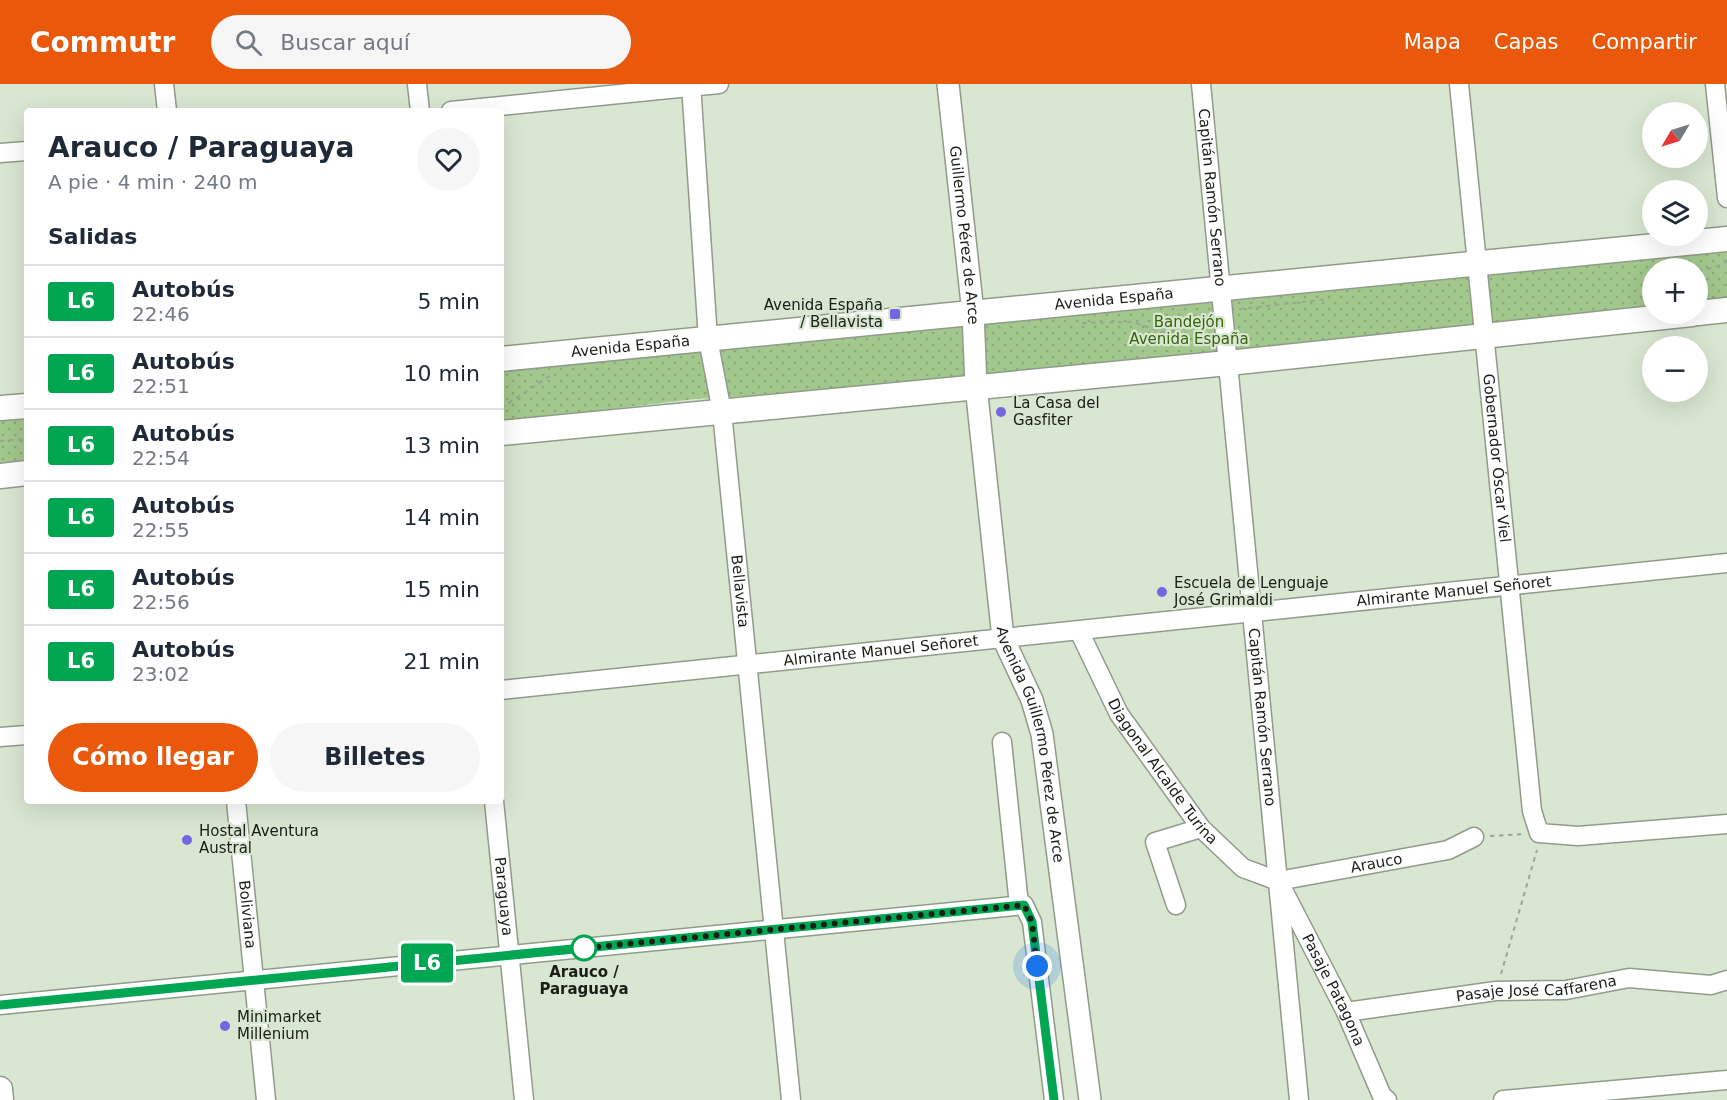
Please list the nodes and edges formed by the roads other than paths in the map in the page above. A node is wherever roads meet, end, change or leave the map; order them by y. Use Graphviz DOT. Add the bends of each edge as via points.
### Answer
graph roads {
  1 [pos="164,84"];
  2 [pos="417,84"];
  3 [pos="719,84"];
  4 [pos="948,84"];
  5 [pos="1201,84"];
  6 [pos="1459,84"];
  7 [pos="1715,84"];
  8 [pos="691,85"];
  9 [pos="166,108"];
  10 [pos="420,108"];
  11 [pos="479,108"];
  12 [pos="24,151"];
  13 [pos="0,153"];
  14 [pos="1727,198"];
  15 [pos="1727,239"];
  16 [pos="1477,263"];
  17 [pos="1220,288"];
  18 [pos="1727,310"];
  19 [pos="1708,312"];
  20 [pos="973,313"];
  21 [pos="1642,319"];
  22 [pos="1484,334"];
  23 [pos="708,339"];
  24 [pos="504,359"];
  25 [pos="1228,363"];
  26 [pos="976,386"];
  27 [pos="24,405"];
  28 [pos="0,408"];
  29 [pos="722,412"];
  30 [pos="504,433"];
  31 [pos="24,473"];
  32 [pos="0,476"];
  33 [pos="1727,563"];
  34 [pos="1510,585"];
  35 [pos="1250,614"];
  36 [pos="1079,631"];
  37 [pos="1003,638"];
  38 [pos="747,663"];
  39 [pos="504,690"];
  40 [pos="24,735"];
  41 [pos="0,737"];
  42 [pos="1002,742"];
  43 [pos="236,804"];
  44 [pos="494,804"];
  45 [pos="1727,824"];
  46 [pos="1201,828"];
  47 [pos="1474,837"];
  48 [pos="1278,881"];
  49 [pos="1021,905"];
  50 [pos="1176,905"];
  51 [pos="774,929"];
  52 [pos="509,955"];
  53 [pos="254,980"];
  54 [pos="1727,980"];
  55 [pos="0,1005"];
  56 [pos="1346,1012"];
  57 [pos="1727,1080"];
  58 [pos="0,1089"];
  59 [pos="1,1100"];
  60 [pos="266,1100"];
  61 [pos="524,1100"];
  62 [pos="791,1100"];
  63 [pos="1054,1100"];
  64 [pos="1090,1100"];
  65 [pos="1299,1100"];
  66 [pos="1387,1100"];
  67 [pos="1503,1100"];
  1 -- 9 [label="street"];
  2 -- 10 [label="street"];
  3 -- 8 [label="street"];
  4 -- 20 [label="street, Guillermo Pérez de Arce"];
  5 -- 17 [label="street, Capitán Ramón Serrano"];
  6 -- 16 [label="street, Gobernador Óscar Viel"];
  7 -- 14 [label="street"];
  8 -- 11 [label="street"];
  8 -- 23 [label="street, Bellavista"];
  12 -- 13 [label="street"];
  15 -- 16 [label="main road, Avenida España"];
  16 -- 17 [label="main road, Avenida España"];
  16 -- 22 [label="street, Gobernador Óscar Viel"];
  17 -- 20 [label="main road, Avenida España"];
  17 -- 25 [label="street, Capitán Ramón Serrano"];
  18 -- 19 [label="main road"];
  20 -- 23 [label="main road, Avenida España"];
  20 -- 26 [label="street, Guillermo Pérez de Arce"];
  21 -- 22 [label="main road"];
  22 -- 25 [label="main road"];
  22 -- 34 [label="street, Gobernador Óscar Viel"];
  23 -- 24 [label="main road, Avenida España"];
  23 -- 29 [label="street, Bellavista"];
  25 -- 26 [label="main road"];
  25 -- 35 [label="street, Capitán Ramón Serrano"];
  26 -- 29 [label="main road"];
  26 -- 37 [label="street, Avenida Guillermo Pérez de Arce"];
  27 -- 28 [label="main road"];
  29 -- 30 [label="main road"];
  29 -- 38 [label="street, Bellavista"];
  31 -- 32 [label="main road"];
  33 -- 34 [label="street, Almirante Manuel Señoret"];
  34 -- 35 [label="street, Almirante Manuel Señoret"];
  34 -- 45 [label="street, Gobernador Óscar Viel" via="1532,811 1539,833 1578,836"];
  35 -- 36 [label="street, Almirante Manuel Señoret"];
  35 -- 48 [label="street, Capitán Ramón Serrano"];
  36 -- 37 [label="street, Almirante Manuel Señoret"];
  36 -- 46 [label="street, Diagonal Alcalde Turina" via="1119,714"];
  37 -- 38 [label="street, Almirante Manuel Señoret"];
  37 -- 64 [label="street, Avenida Guillermo Pérez de Arce" via="1032,700 1042,734"];
  38 -- 39 [label="street, Almirante Manuel Señoret"];
  38 -- 51 [label="street, Bellavista"];
  40 -- 41 [label="street"];
  42 -- 49 [label="street, Avenida Guillermo Pérez de Arce"];
  43 -- 53 [label="street, Boliviana"];
  44 -- 52 [label="street, Paraguaya"];
  46 -- 48 [label="street, Diagonal Alcalde Turina" via="1243,868"];
  46 -- 50 [label="street" via="1155,842"];
  47 -- 48 [label="street, Arauco" via="1448,850"];
  48 -- 56 [label="street, Pasaje Patagona"];
  48 -- 65 [label="street, Capitán Ramón Serrano"];
  49 -- 51 [label="street"];
  49 -- 63 [label="street, Avenida Guillermo Pérez de Arce" via="1032,922"];
  51 -- 52 [label="street"];
  51 -- 62 [label="street, Bellavista"];
  52 -- 53 [label="street"];
  52 -- 61 [label="street, Paraguaya"];
  53 -- 55 [label="street"];
  53 -- 60 [label="street, Boliviana"];
  54 -- 56 [label="street, Pasaje José Caffarena" via="1711,985 1629,978 1566,990 1496,991"];
  56 -- 66 [label="street, Pasaje Patagona"];
  57 -- 67 [label="street"];
  58 -- 59 [label="main road"];
}
